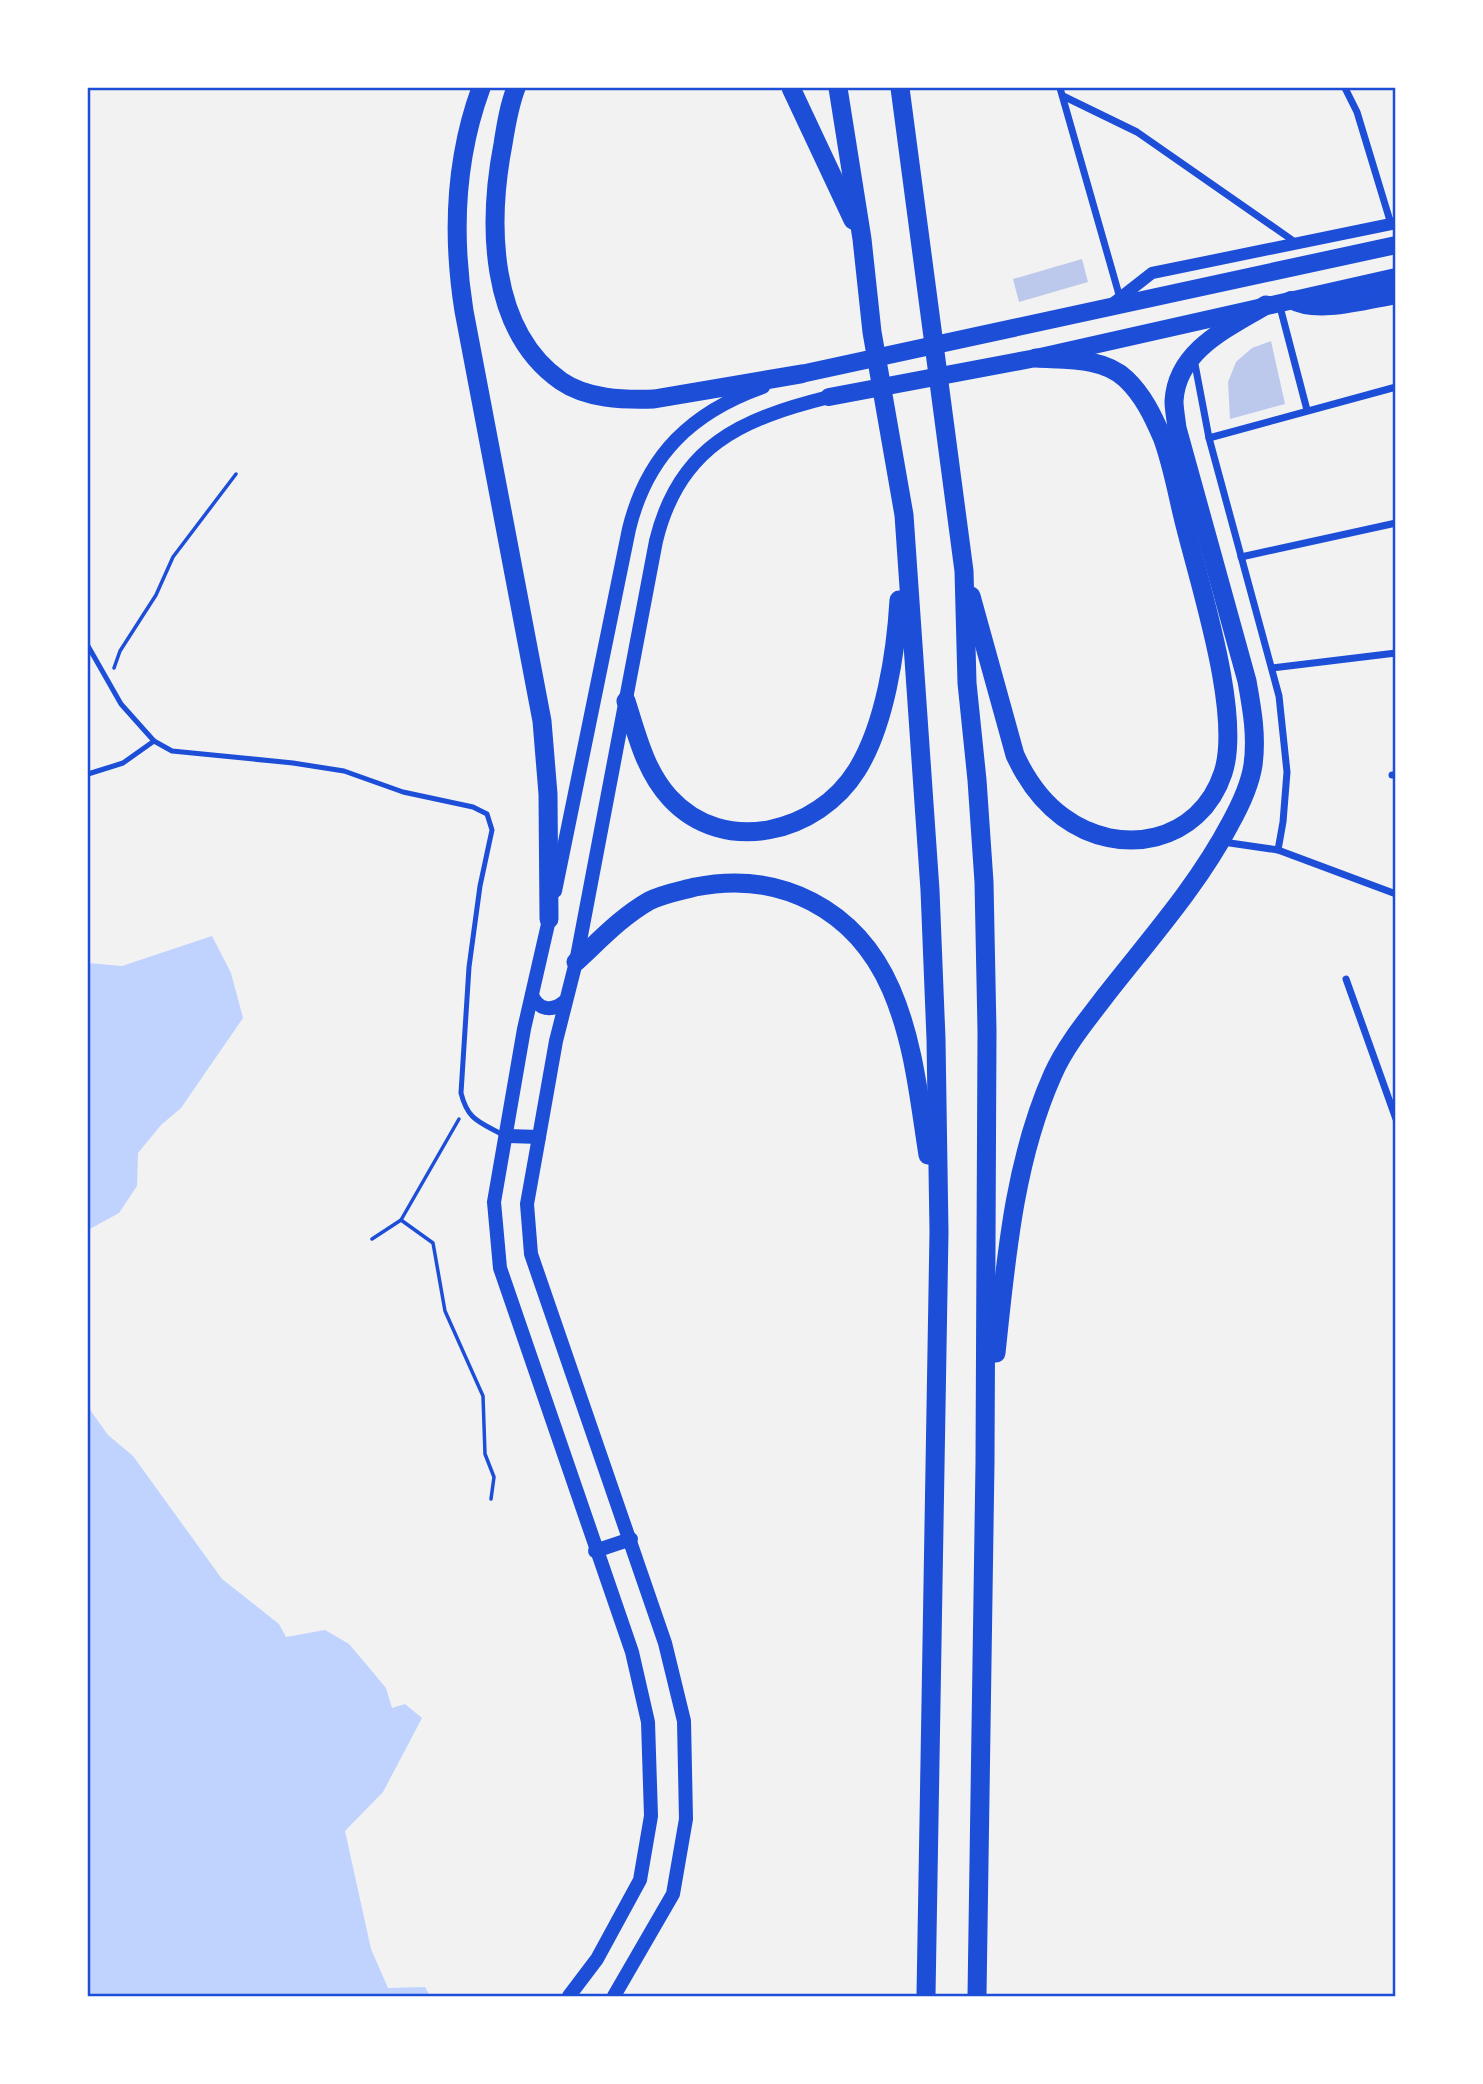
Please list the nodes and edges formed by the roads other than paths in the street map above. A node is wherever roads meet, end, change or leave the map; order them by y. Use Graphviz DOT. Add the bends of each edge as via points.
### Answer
graph roads {
  1 [pos="481,88"];
  2 [pos="516,88"];
  3 [pos="791,88"];
  4 [pos="838,88"];
  5 [pos="901,88"];
  6 [pos="1060,88"];
  7 [pos="1345,88"];
  8 [pos="1063,96"];
  9 [pos="1393,224"];
  10 [pos="862,239"];
  11 [pos="1295,243"];
  12 [pos="1395,245"];
  13 [pos="1395,277"];
  14 [pos="1395,295"];
  15 [pos="1115,302"];
  16 [pos="1278,303"];
  17 [pos="1194,354"];
  18 [pos="1036,358"];
  19 [pos="800,374"];
  20 [pos="1395,387"];
  21 [pos="829,397"];
  22 [pos="1307,411"];
  23 [pos="1209,438"];
  24 [pos="904,515"];
  25 [pos="1395,523"];
  26 [pos="1241,557"];
  27 [pos="964,571"];
  28 [pos="88,646"];
  29 [pos="1395,653"];
  30 [pos="1272,667"];
  31 [pos="626,701"];
  32 [pos="154,741"];
  33 [pos="88,774"];
  34 [pos="1221,841"];
  35 [pos="1278,850"];
  36 [pos="1395,894"];
  37 [pos="550,919"];
  38 [pos="576,962"];
  39 [pos="1346,979"];
  40 [pos="532,995"];
  41 [pos="564,1002"];
  42 [pos="1395,1119"];
  43 [pos="506,1136"];
  44 [pos="538,1137"];
  45 [pos="939,1232"];
  46 [pos="985,1462"];
  47 [pos="631,1539"];
  48 [pos="595,1550"];
  49 [pos="569,1997"];
  50 [pos="614,1997"];
  51 [pos="926,1997"];
  52 [pos="977,1997"];
  1 -- 37 [label="highway" via="458,189 456,242 466,325 542,721"];
  2 -- 19 [label="highway" via="497,188 495,234 504,293 519,331 544,365 580,390 634,400"];
  3 -- 10 [label="highway"];
  4 -- 10 [label="highway"];
  5 -- 27 [label="highway"];
  6 -- 8 [label="street"];
  7 -- 9 [label="street"];
  8 -- 11 [label="street" via="1137,132"];
  8 -- 15 [label="street"];
  9 -- 11 [label="street"];
  10 -- 24 [label="highway" via="872,332"];
  11 -- 15 [label="street" via="1152,273"];
  12 -- 15 [label="main road"];
  13 -- 16 [label="main road"];
  14 -- 16 [label="main road" via="1315,308"];
  15 -- 19 [label="main road"];
  16 -- 17 [label="highway" via="1207,341"];
  16 -- 18 [label="main road"];
  16 -- 22 [label="street"];
  17 -- 23 [label="street"];
  17 -- 34 [label="highway" via="1177,382 1177,428 1254,720 1249,779"];
  18 -- 21 [label="main road"];
  18 -- 27 [label="highway" via="1092,363 1119,373 1144,399 1163,440 1216,647 1226,715 1224,770 1202,810 1168,833 1121,840 1075,824 1050,806 1014,755"];
  19 -- 37 [label="main road" via="703,416 668,447 643,485 629,529"];
  20 -- 22 [label="street"];
  21 -- 31 [label="main road" via="727,435 698,458 675,488 656,541"];
  22 -- 23 [label="street"];
  23 -- 26 [label="street"];
  24 -- 31 [label="highway" via="898,624 884,700 862,762 848,785 827,805 801,821 772,830 743,832 701,821 678,806 659,785 644,757"];
  24 -- 45 [label="highway" via="930,890"];
  25 -- 26 [label="street"];
  26 -- 30 [label="street"];
  27 -- 46 [label="highway" via="967,683 985,895"];
  28 -- 32 [label="lane" via="121,704"];
  29 -- 30 [label="street"];
  30 -- 35 [label="street" via="1283,719 1287,772"];
  31 -- 38 [label="main road"];
  32 -- 33 [label="lane" via="123,762"];
  32 -- 43 [label="lane" via="172,751 344,771 488,814 492,830 469,967 461,1093 465,1109 474,1118"];
  34 -- 35 [label="street"];
  34 -- 46 [label="highway" via="1074,1037 1045,1093 1011,1223"];
  35 -- 36 [label="street"];
  37 -- 40 [label="main road"];
  38 -- 41 [label="main road"];
  38 -- 45 [label="highway" via="636,910 686,889 761,885 794,892 825,908 863,943 900,1012 912,1048"];
  39 -- 42 [label="street"];
  40 -- 41 [label="main road" via="543,1008"];
  40 -- 43 [label="main road"];
  41 -- 44 [label="main road"];
  43 -- 44 [label="main road"];
  43 -- 48 [label="main road" via="494,1202 500,1268"];
  44 -- 47 [label="main road" via="527,1204 531,1254"];
  45 -- 51 [label="highway"];
  46 -- 52 [label="highway"];
  47 -- 48 [label="main road"];
  47 -- 50 [label="main road" via="666,1643 684,1721 686,1819 673,1894"];
  48 -- 49 [label="main road" via="632,1652 648,1722 651,1816 640,1880 597,1959"];
}
